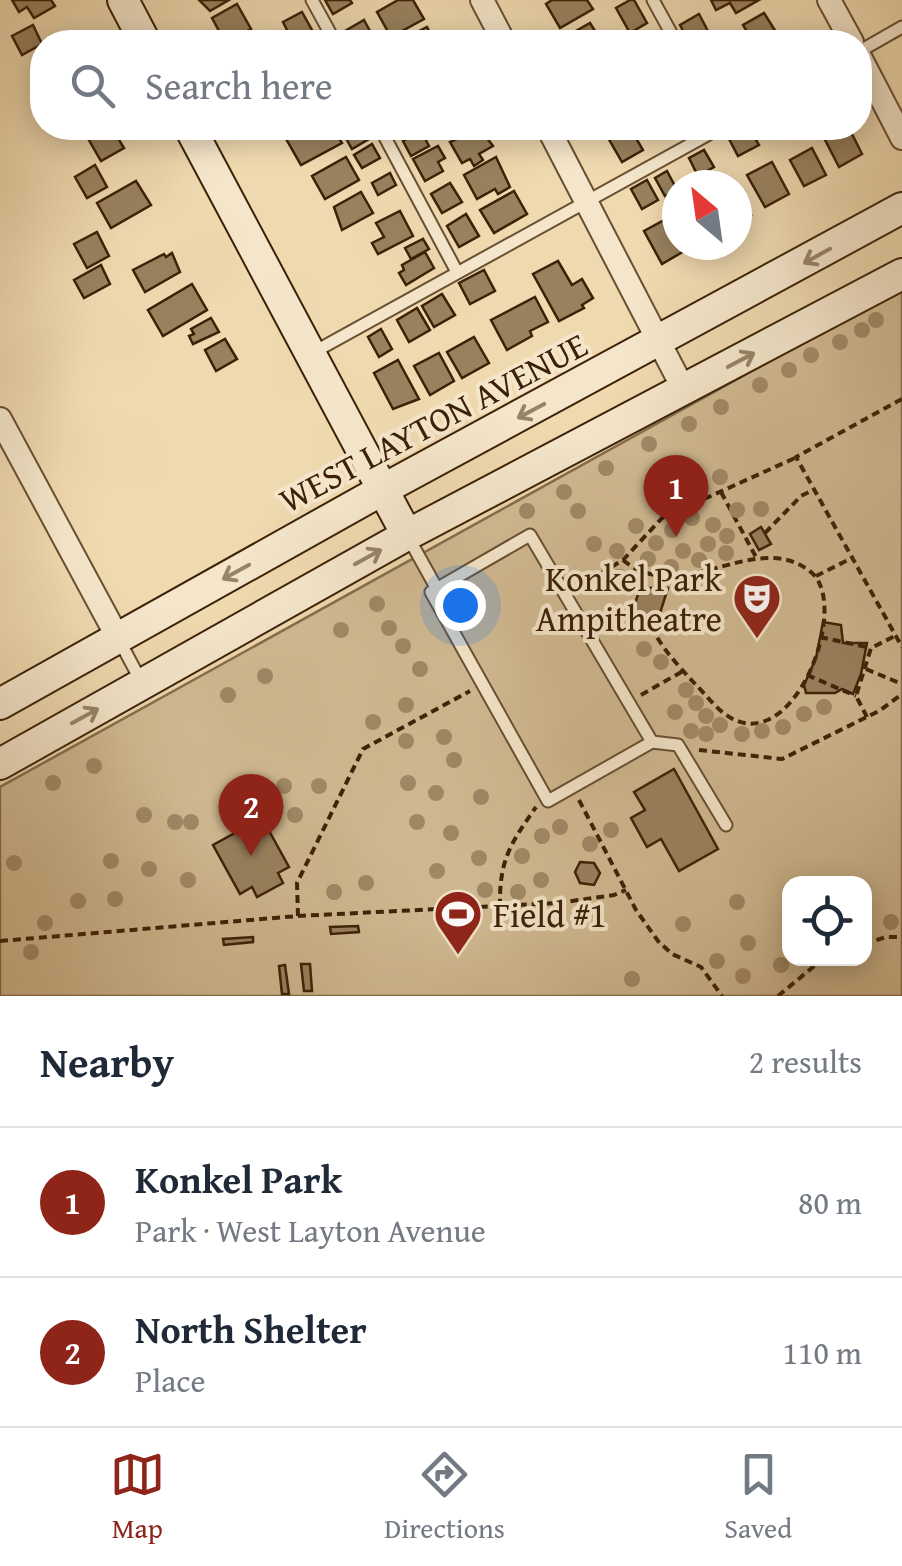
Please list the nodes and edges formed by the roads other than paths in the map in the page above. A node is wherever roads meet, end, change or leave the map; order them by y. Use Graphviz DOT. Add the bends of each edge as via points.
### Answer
graph roads {
  1 [pos="123,0"];
  2 [pos="312,0"];
  3 [pos="482,0"];
  4 [pos="653,0"];
  5 [pos="829,0"];
  6 [pos="902,27"];
  7 [pos="139,30"];
  8 [pos="328,30"];
  9 [pos="498,30"];
  10 [pos="669,30"];
  11 [pos="845,30"];
  12 [pos="872,46"];
  13 [pos="872,78"];
  14 [pos="902,138"];
  15 [pos="196,140"];
  16 [pos="386,140"];
  17 [pos="554,140"];
  18 [pos="698,140"];
  19 [pos="586,200"];
  20 [pos="902,208"];
  21 [pos="456,272"];
  22 [pos="902,274"];
  23 [pos="660,342"];
  24 [pos="310,354"];
  25 [pos="684,390"];
  26 [pos="0,418"];
  27 [pos="382,490"];
  28 [pos="407,535"];
  29 [pos="437,589"];
  30 [pos="118,638"];
  31 [pos="143,684"];
  32 [pos="0,704"];
  33 [pos="652,742"];
  34 [pos="0,764"];
  35 [pos="726,826"];
  1 -- 7 [label="main road"];
  2 -- 8 [label="lane"];
  3 -- 9 [label="street"];
  4 -- 10 [label="lane"];
  5 -- 11 [label="street"];
  6 -- 12 [label="lane"];
  13 -- 14 [label="street"];
  15 -- 24 [label="main road"];
  16 -- 21 [label="lane"];
  17 -- 19 [label="street"];
  18 -- 19 [label="lane"];
  19 -- 21 [label="lane"];
  19 -- 23 [label="street"];
  20 -- 23 [label="main road, WEST LAYTON AVENUE, one-way"];
  21 -- 24 [label="lane"];
  25 -- 22 [label="main road, one-way"];
  23 -- 25 [label="street"];
  23 -- 27 [label="main road, WEST LAYTON AVENUE, one-way"];
  24 -- 27 [label="main road"];
  25 -- 28 [label="main road"];
  26 -- 30 [label="street"];
  27 -- 28 [label="main road"];
  27 -- 30 [label="main road, WEST LAYTON AVENUE, one-way"];
  28 -- 29 [label="lane"];
  31 -- 28 [label="main road, one-way"];
  29 -- 33 [label="lane" via="530,535"];
  29 -- 33 [label="lane" via="431,592 548,801"];
  30 -- 31 [label="lane"];
  30 -- 32 [label="main road, WEST LAYTON AVENUE"];
  34 -- 31 [label="main road, one-way"];
  33 -- 35 [label="lane" via="678,745"];
}
